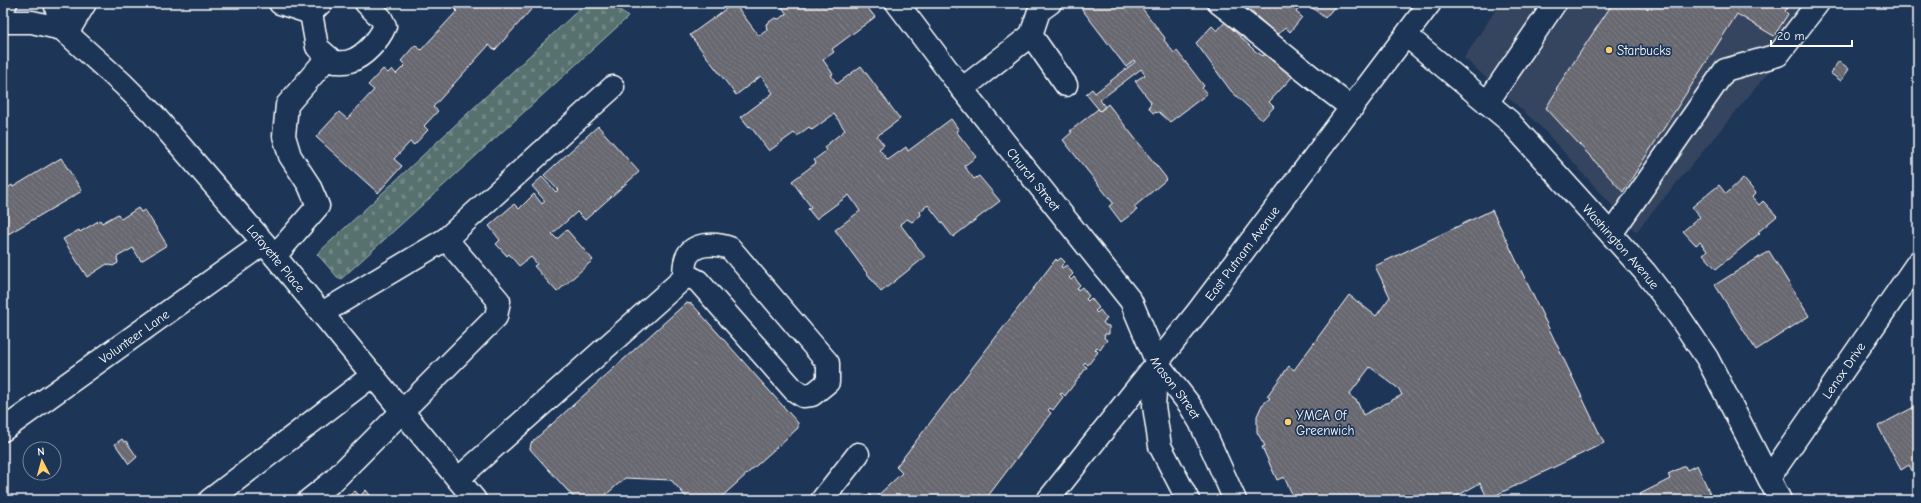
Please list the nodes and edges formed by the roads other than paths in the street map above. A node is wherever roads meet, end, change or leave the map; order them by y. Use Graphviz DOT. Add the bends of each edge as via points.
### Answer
graph roads {
  1 [pos="6,3"];
  2 [pos="55,3"];
  3 [pos="85,3"];
  4 [pos="280,3"];
  5 [pos="366,3"];
  6 [pos="897,3"];
  7 [pos="1050,3"];
  8 [pos="1219,3"];
  9 [pos="1430,3"];
  10 [pos="1555,3"];
  11 [pos="1818,3"];
  12 [pos="316,8"];
  13 [pos="3,9"];
  14 [pos="3,22"];
  15 [pos="65,31"];
  16 [pos="1031,35"];
  17 [pos="1407,36"];
  18 [pos="328,57"];
  19 [pos="1066,84"];
  20 [pos="613,87"];
  21 [pos="962,89"];
  22 [pos="1488,103"];
  23 [pos="1352,108"];
  24 [pos="1611,234"];
  25 [pos="446,239"];
  26 [pos="269,249"];
  27 [pos="1918,262"];
  28 [pos="684,278"];
  29 [pos="322,313"];
  30 [pos="1157,363"];
  31 [pos="373,375"];
  32 [pos="403,412"];
  33 [pos="3,430"];
  34 [pos="858,454"];
  35 [pos="1768,478"];
  36 [pos="458,479"];
  37 [pos="210,500"];
  38 [pos="309,500"];
  39 [pos="475,500"];
  40 [pos="822,500"];
  41 [pos="1048,500"];
  42 [pos="1188,500"];
  43 [pos="1235,500"];
  44 [pos="1780,500"];
  1 -- 13 [label="street"];
  2 -- 15 [label="street"];
  3 -- 15 [label="street"];
  4 -- 12 [label="street"];
  5 -- 18 [label="street" via="381,18 385,26 381,35 360,57 349,62 334,62"];
  6 -- 21 [label="street, Church Street"];
  7 -- 16 [label="street" via="1039,11"];
  8 -- 23 [label="street"];
  9 -- 17 [label="street, East Putnam Avenue"];
  10 -- 22 [label="street"];
  11 -- 24 [label="street" via="1778,55 1725,70"];
  12 -- 18 [label="street" via="316,47"];
  14 -- 15 [label="street, Lafayette Place" via="32,22"];
  15 -- 26 [label="street, Lafayette Place" via="153,114"];
  16 -- 19 [label="street"];
  16 -- 21 [label="street"];
  17 -- 22 [label="street, Washington Avenue"];
  17 -- 23 [label="street, East Putnam Avenue"];
  18 -- 26 [label="street, Volunteer Lane" via="287,105 284,136 290,156 309,185 318,206"];
  20 -- 25 [label="street"];
  21 -- 30 [label="street, Church Street" via="1131,301"];
  22 -- 24 [label="street, Washington Avenue" via="1509,121"];
  23 -- 30 [label="street, East Putnam Avenue"];
  24 -- 35 [label="street, Washington Avenue" via="1646,272 1703,352"];
  25 -- 29 [label="street"];
  25 -- 32 [label="street" via="499,301 496,317"];
  26 -- 29 [label="street, Lafayette Place"];
  26 -- 33 [label="street, Volunteer Lane"];
  27 -- 35 [label="street, Lenox Drive"];
  28 -- 28 [label="street" via="686,259 692,251 707,244 720,244 730,248 828,363 828,382 812,395 803,396 794,390 698,281 690,277"];
  28 -- 36 [label="street"];
  29 -- 31 [label="street, Lafayette Place"];
  30 -- 41 [label="street, East Putnam Avenue"];
  30 -- 42 [label="street, Mason Street" via="1154,406 1160,446"];
  30 -- 43 [label="street, Mason Street" via="1190,404"];
  31 -- 32 [label="street, Lafayette Place"];
  31 -- 37 [label="street"];
  32 -- 36 [label="street, Lafayette Place"];
  32 -- 38 [label="street" via="333,481"];
  34 -- 40 [label="street"];
  35 -- 44 [label="street, Washington Avenue"];
  36 -- 39 [label="street, Lafayette Place"];
}
